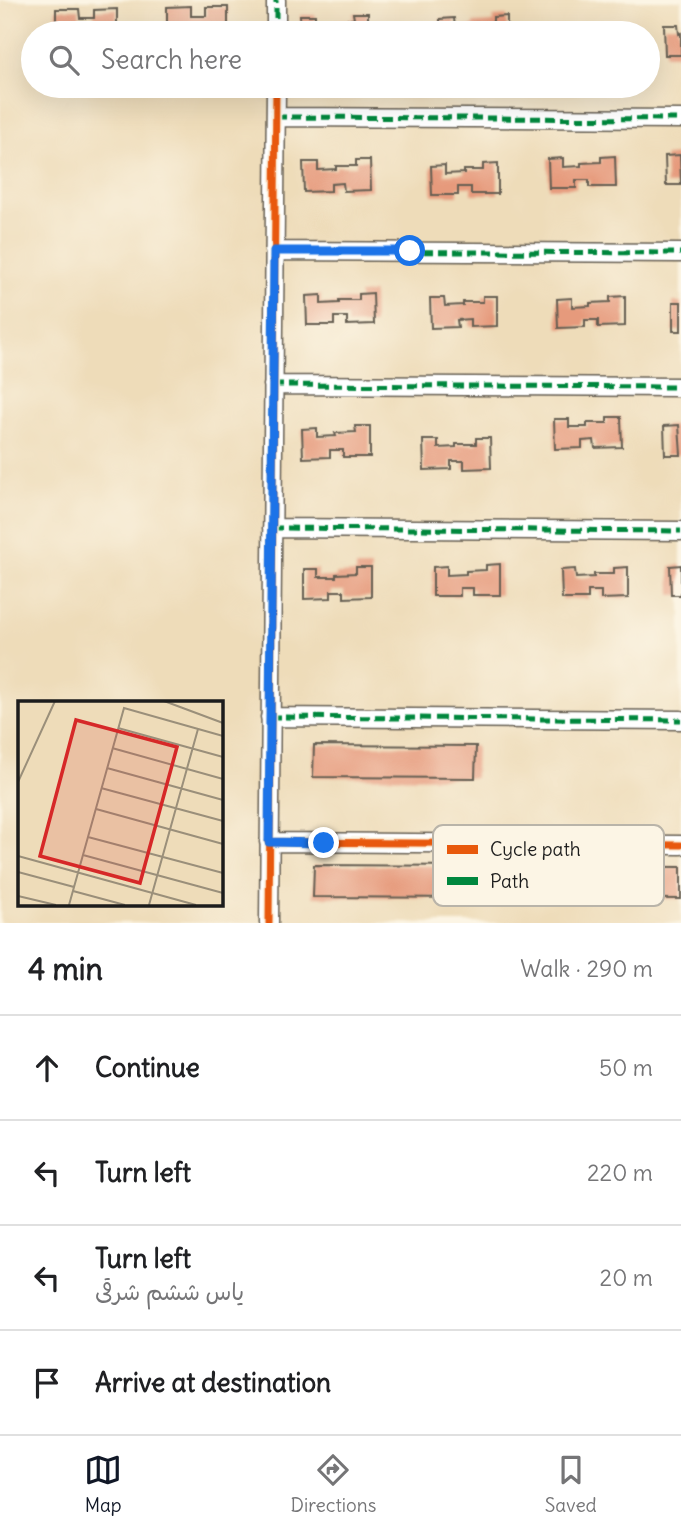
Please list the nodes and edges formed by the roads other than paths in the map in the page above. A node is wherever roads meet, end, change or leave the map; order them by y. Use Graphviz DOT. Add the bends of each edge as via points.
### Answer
graph roads {
  1 [pos="276,0"];
  2 [pos="276,21"];
  3 [pos="276,98"];
  4 [pos="276,117"];
  5 [pos="681,119"];
  6 [pos="274,251"];
  7 [pos="681,253"];
  8 [pos="273,385"];
  9 [pos="681,387"];
  10 [pos="272,528"];
  11 [pos="681,531"];
  12 [pos="270,717"];
  13 [pos="681,720"];
  14 [pos="269,842"];
  15 [pos="433,843"];
  16 [pos="269,923"];
  1 -- 2 [label="street"];
  3 -- 4 [label="street"];
  4 -- 5 [label="street"];
  4 -- 6 [label="street"];
  6 -- 7 [label="street"];
  6 -- 8 [label="street"];
  8 -- 9 [label="street"];
  8 -- 10 [label="street"];
  10 -- 11 [label="street"];
  10 -- 12 [label="street"];
  12 -- 13 [label="street"];
  12 -- 14 [label="street"];
  14 -- 15 [label="street"];
  14 -- 16 [label="street"];
}
